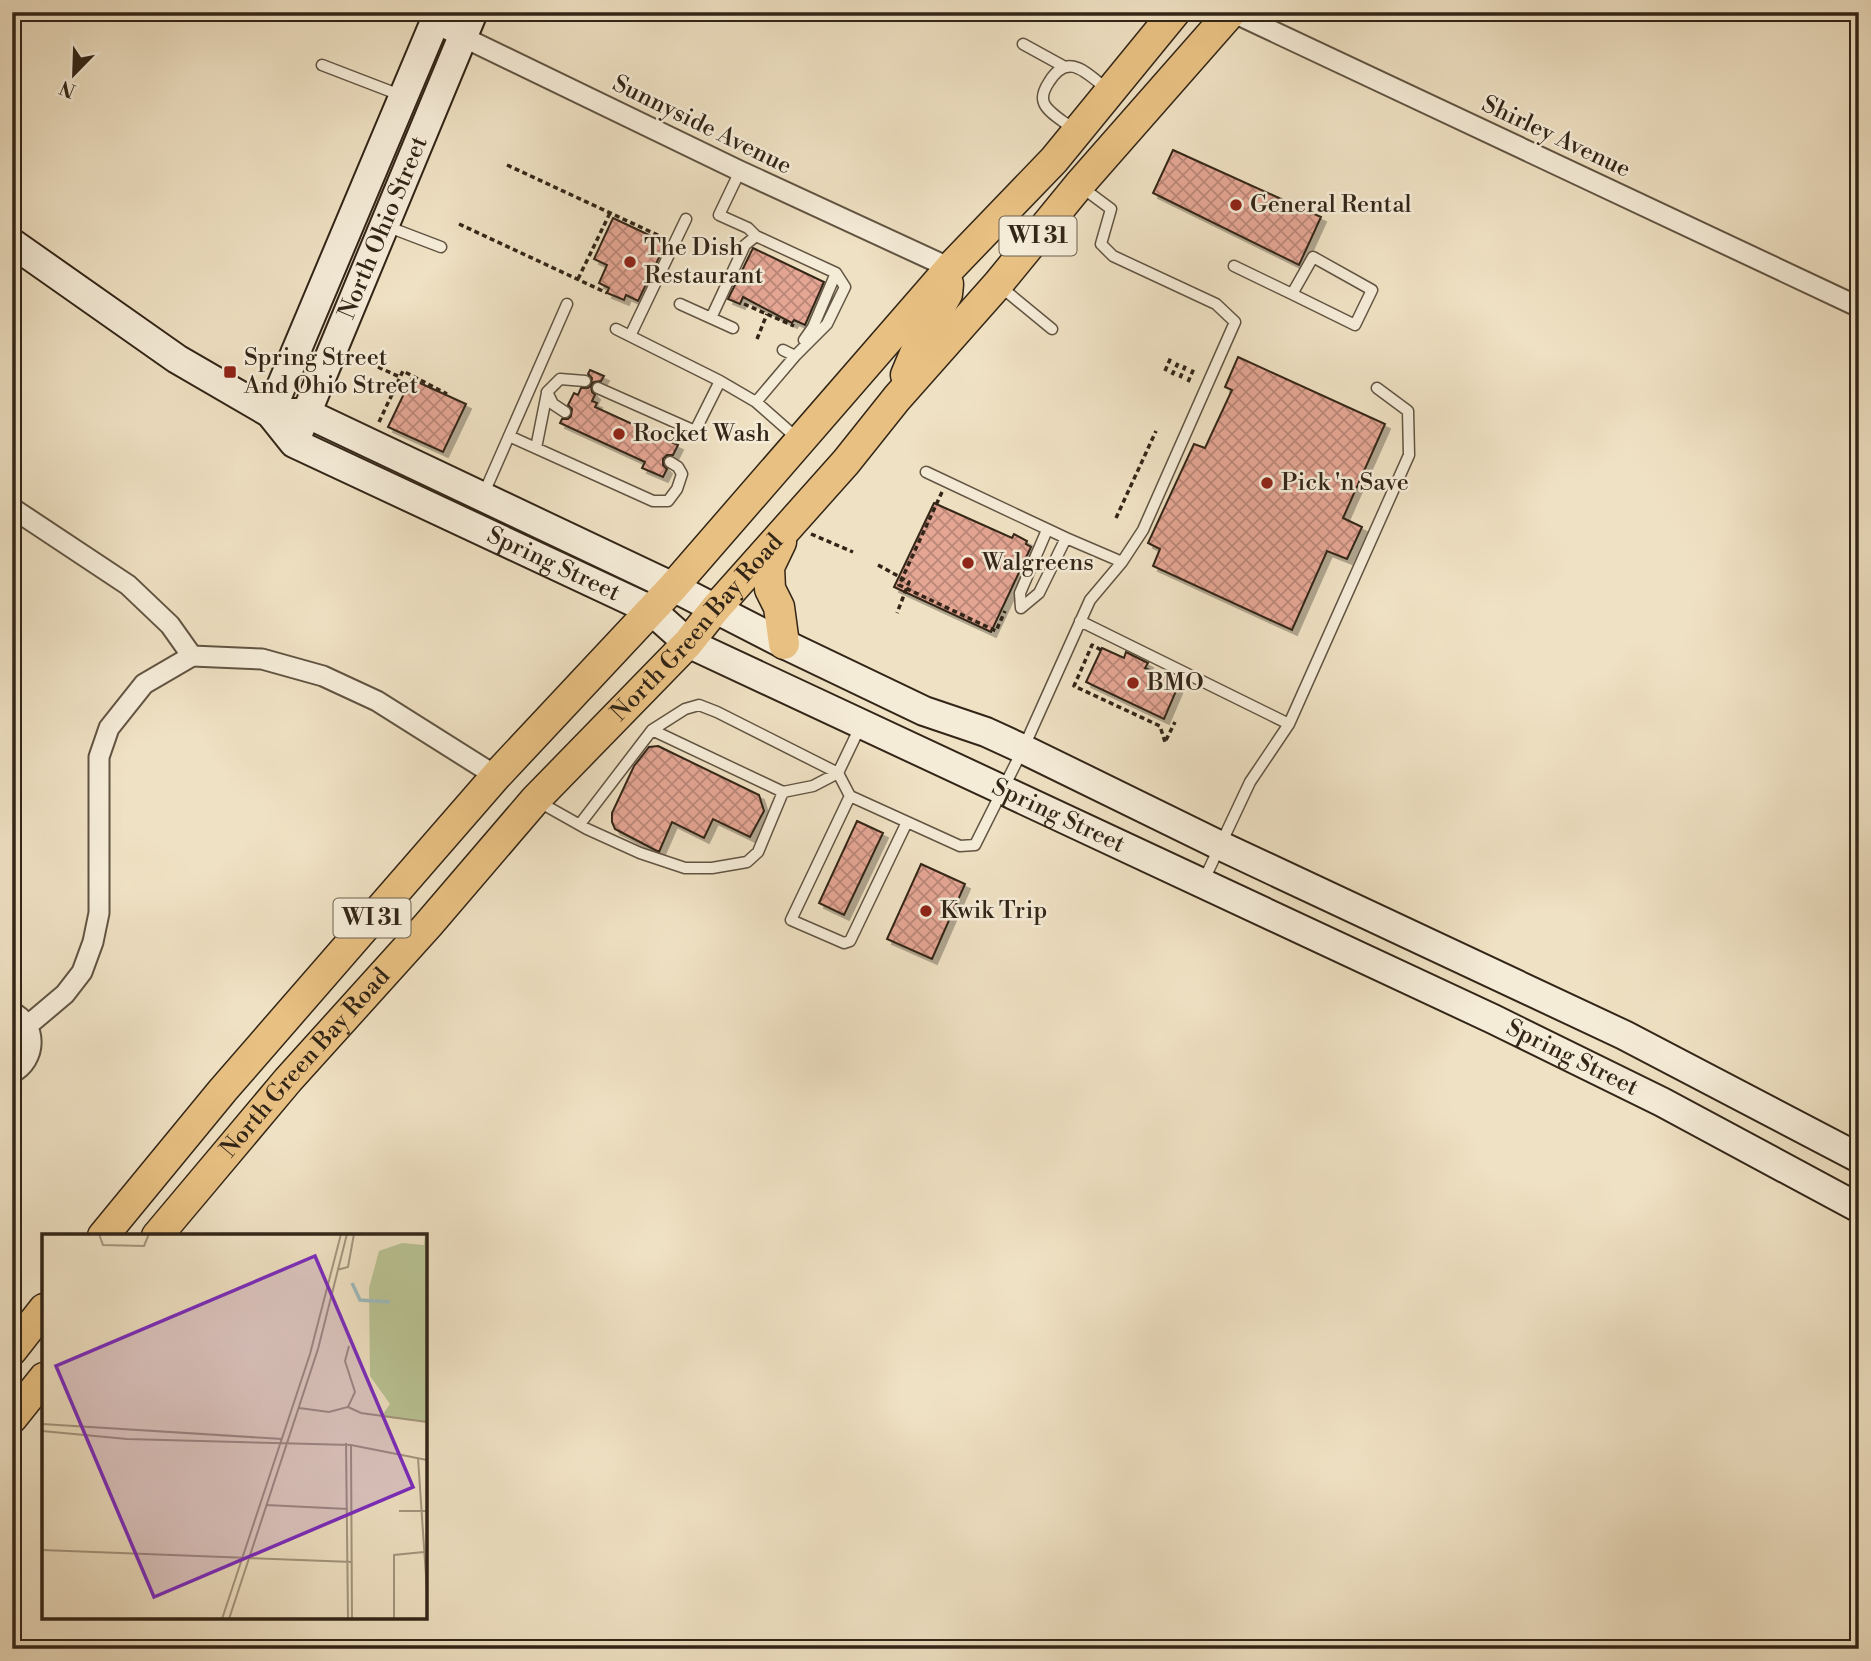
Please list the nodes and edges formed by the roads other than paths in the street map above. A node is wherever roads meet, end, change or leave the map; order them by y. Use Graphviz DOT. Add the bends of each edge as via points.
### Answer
graph roads {
  1 [pos="1175,12"];
  2 [pos="1231,12"];
  3 [pos="437,18"];
  4 [pos="468,24"];
  5 [pos="1023,44"];
  6 [pos="322,65"];
  7 [pos="1063,66"];
  8 [pos="1110,91"];
  9 [pos="404,96"];
  10 [pos="1076,132"];
  11 [pos="1054,160"];
  12 [pos="740,171"];
  13 [pos="1079,185"];
  14 [pos="353,217"];
  15 [pos="686,219"];
  16 [pos="384,225"];
  17 [pos="756,236"];
  18 [pos="12,243"];
  19 [pos="442,247"];
  20 [pos="1234,266"];
  21 [pos="950,268"];
  22 [pos="998,284"];
  23 [pos="1292,294"];
  24 [pos="567,304"];
  25 [pos="680,304"];
  26 [pos="315,307"];
  27 [pos="1859,307"];
  28 [pos="711,318"];
  29 [pos="345,321"];
  30 [pos="733,328"];
  31 [pos="616,329"];
  32 [pos="1052,329"];
  33 [pos="630,336"];
  34 [pos="783,350"];
  35 [pos="795,356"];
  36 [pos="585,381"];
  37 [pos="720,381"];
  38 [pos="598,388"];
  39 [pos="1377,388"];
  40 [pos="547,393"];
  41 [pos="897,398"];
  42 [pos="756,402"];
  43 [pos="565,412"];
  44 [pos="270,413"];
  45 [pos="306,413"];
  46 [pos="509,436"];
  47 [pos="801,442"];
  48 [pos="294,443"];
  49 [pos="536,448"];
  50 [pos="670,462"];
  51 [pos="926,472"];
  52 [pos="483,497"];
  53 [pos="12,508"];
  54 [pos="1048,530"];
  55 [pos="799,531"];
  56 [pos="1066,538"];
  57 [pos="1122,562"];
  58 [pos="673,587"];
  59 [pos="651,610"];
  60 [pos="715,610"];
  61 [pos="1080,621"];
  62 [pos="688,643"];
  63 [pos="784,645"];
  64 [pos="192,656"];
  65 [pos="862,723"];
  66 [pos="1289,724"];
  67 [pos="652,730"];
  68 [pos="1023,749"];
  69 [pos="838,773"];
  70 [pos="496,775"];
  71 [pos="1004,789"];
  72 [pos="783,792"];
  73 [pos="850,796"];
  74 [pos="535,800"];
  75 [pos="907,822"];
  76 [pos="579,824"];
  77 [pos="1221,846"];
  78 [pos="1203,883"];
  79 [pos="1446,951"];
  80 [pos="1429,989"];
  81 [pos="19,1017"];
  82 [pos="12,1073"];
  83 [pos="1722,1085"];
  84 [pos="1701,1123"];
  85 [pos="1859,1158"];
  86 [pos="1859,1208"];
  87 [pos="105,1234"];
  88 [pos="159,1234"];
  89 [pos="1859,1245"];
  90 [pos="1859,1255"];
  91 [pos="42,1312"];
  92 [pos="12,1350"];
  93 [pos="42,1380"];
  94 [pos="12,1418"];
  1 -- 8 [label="main road, North Green Bay Road / WI 31"];
  2 -- 13 [label="main road, North Green Bay Road / WI 31"];
  2 -- 27 [label="street, Shirley Avenue"];
  3 -- 4 [label="street, Sunnyside Avenue"];
  3 -- 9 [label="main road, North Ohio Street"];
  4 -- 12 [label="street, Sunnyside Avenue"];
  4 -- 16 [label="main road, North Ohio Street"];
  5 -- 7 [label="lane"];
  6 -- 9 [label="lane"];
  7 -- 8 [label="lane" via="1081,69"];
  7 -- 10 [label="lane" via="1042,96 1044,105"];
  8 -- 10 [label="main road, North Green Bay Road / WI 31"];
  9 -- 14 [label="main road, North Ohio Street"];
  10 -- 11 [label="main road, North Green Bay Road / WI 31"];
  11 -- 21 [label="main road, North Green Bay Road / WI 31"];
  11 -- 22 [label="main road" via="1007,249"];
  12 -- 17 [label="lane" via="719,215"];
  12 -- 21 [label="street, Sunnyside Avenue"];
  13 -- 22 [label="main road, North Green Bay Road / WI 31"];
  13 -- 57 [label="lane" via="1111,209 1101,244 1113,256 1216,304 1235,322 1143,530"];
  14 -- 16 [label="main road"];
  14 -- 26 [label="main road, North Ohio Street"];
  15 -- 33 [label="lane"];
  16 -- 19 [label="lane"];
  16 -- 29 [label="main road, North Ohio Street"];
  17 -- 28 [label="lane" via="746,245"];
  17 -- 35 [label="lane" via="836,273 845,287 827,324"];
  18 -- 44 [label="main road, Spring Street" via="177,359"];
  20 -- 23 [label="lane"];
  21 -- 41 [label="main road" via="947,294 919,344"];
  21 -- 47 [label="main road, North Green Bay Road / WI 31"];
  22 -- 32 [label="lane"];
  22 -- 41 [label="main road, North Green Bay Road / WI 31"];
  23 -- 23 [label="lane" via="1313,257 1371,290 1355,325"];
  24 -- 46 [label="lane"];
  25 -- 28 [label="lane"];
  26 -- 29 [label="main road"];
  26 -- 44 [label="main road, North Ohio Street"];
  28 -- 30 [label="lane"];
  29 -- 45 [label="main road, North Ohio Street"];
  31 -- 33 [label="lane"];
  33 -- 37 [label="lane"];
  34 -- 35 [label="lane"];
  35 -- 42 [label="lane"];
  36 -- 40 [label="lane" via="560,379"];
  37 -- 38 [label="lane" via="695,430"];
  37 -- 42 [label="lane"];
  39 -- 66 [label="lane" via="1408,411 1409,456"];
  40 -- 43 [label="lane"];
  40 -- 49 [label="lane"];
  41 -- 55 [label="main road, North Green Bay Road / WI 31"];
  42 -- 47 [label="lane"];
  44 -- 45 [label="main road, Spring Street"];
  44 -- 48 [label="main road, Spring Street"];
  45 -- 48 [label="main road, North Ohio Street"];
  45 -- 52 [label="main road, Spring Street"];
  46 -- 49 [label="lane"];
  46 -- 52 [label="lane"];
  47 -- 58 [label="main road, North Green Bay Road / WI 31"];
  48 -- 59 [label="main road, Spring Street"];
  49 -- 50 [label="lane" via="653,501 668,500 677,489 682,474"];
  51 -- 54 [label="lane"];
  52 -- 58 [label="main road, Spring Street"];
  53 -- 64 [label="street" via="128,585 170,625"];
  54 -- 56 [label="lane"];
  54 -- 56 [label="lane" via="1020,593 1021,608 1040,593"];
  55 -- 60 [label="main road, North Green Bay Road / WI 31"];
  55 -- 63 [label="main road" via="769,568"];
  56 -- 57 [label="lane"];
  57 -- 61 [label="lane" via="1090,600"];
  58 -- 59 [label="main road, North Green Bay Road / WI 31"];
  58 -- 60 [label="main road, Spring Street"];
  59 -- 62 [label="main road, Spring Street"];
  59 -- 70 [label="main road, North Green Bay Road / WI 31"];
  60 -- 62 [label="main road, North Green Bay Road / WI 31"];
  60 -- 63 [label="main road, Spring Street"];
  61 -- 66 [label="lane"];
  61 -- 68 [label="lane"];
  62 -- 65 [label="main road, Spring Street"];
  62 -- 74 [label="main road, North Green Bay Road / WI 31"];
  63 -- 68 [label="main road, Spring Street" via="924,711"];
  64 -- 70 [label="street" via="262,659 323,676 377,701"];
  64 -- 81 [label="street" via="144,684 109,728 99,757 99,913 93,942 82,972 65,993 33,1021"];
  65 -- 69 [label="lane"];
  65 -- 71 [label="main road, Spring Street"];
  66 -- 77 [label="lane" via="1250,782"];
  67 -- 69 [label="lane" via="699,705"];
  67 -- 72 [label="lane"];
  67 -- 76 [label="lane"];
  68 -- 71 [label="lane"];
  68 -- 77 [label="main road, Spring Street"];
  69 -- 72 [label="lane" via="813,786"];
  69 -- 73 [label="lane"];
  70 -- 87 [label="main road, North Green Bay Road / WI 31" via="232,1079"];
  71 -- 75 [label="lane" via="975,845 960,846"];
  71 -- 78 [label="main road, Spring Street"];
  72 -- 76 [label="lane" via="758,852 747,862 733,865 685,869"];
  73 -- 75 [label="lane"];
  73 -- 75 [label="lane" via="791,920 844,943 850,941"];
  74 -- 76 [label="lane"];
  74 -- 88 [label="main road, North Green Bay Road / WI 31"];
  77 -- 78 [label="lane"];
  77 -- 79 [label="main road, Spring Street"];
  78 -- 80 [label="main road, Spring Street"];
  79 -- 80 [label="main road"];
  79 -- 83 [label="main road, Spring Street"];
  80 -- 84 [label="main road, Spring Street"];
  81 -- 82 [label="street" via="31,1033 30,1055"];
  83 -- 84 [label="main road"];
  83 -- 85 [label="main road, Spring Street"];
  84 -- 86 [label="main road, Spring Street"];
  89 -- 90 [label="lane"];
  91 -- 92 [label="main road"];
  93 -- 94 [label="main road"];
}
